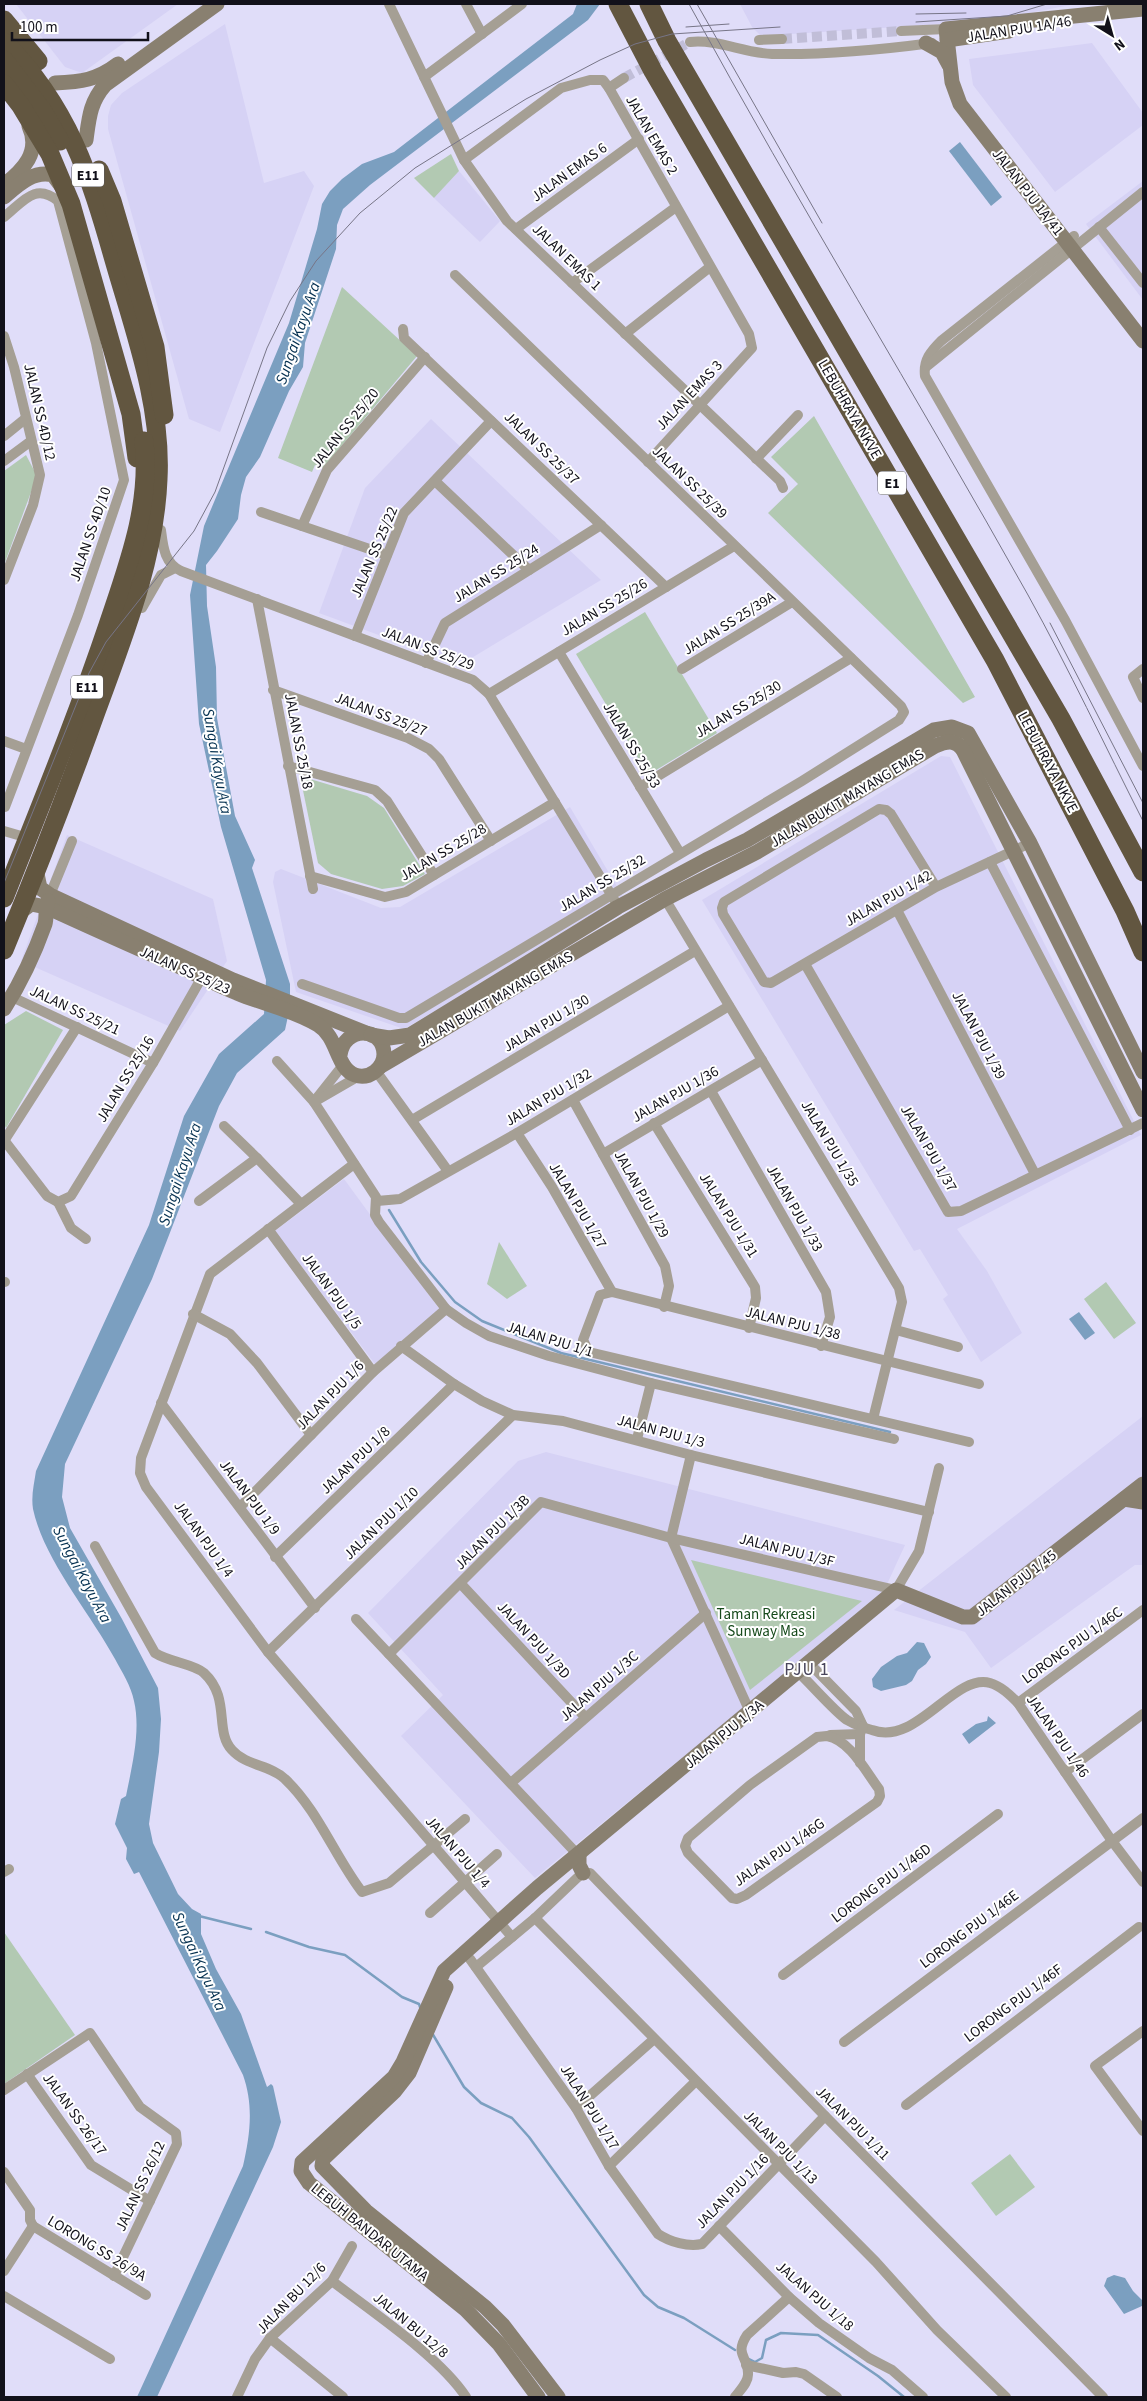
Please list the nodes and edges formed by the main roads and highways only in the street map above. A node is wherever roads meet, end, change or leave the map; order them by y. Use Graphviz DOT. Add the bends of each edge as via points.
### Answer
graph roads {
  1 [pos="199,4"];
  2 [pos="216,4"];
  3 [pos="618,4"];
  4 [pos="1141,9"];
  5 [pos="652,10"];
  6 [pos="4,20"];
  7 [pos="951,34"];
  8 [pos="4,42"];
  9 [pos="926,44"];
  10 [pos="4,60"];
  11 [pos="950,68"];
  12 [pos="55,83"];
  13 [pos="4,84"];
  14 [pos="21,106"];
  15 [pos="86,140"];
  16 [pos="4,185"];
  17 [pos="4,197"];
  18 [pos="71,204"];
  19 [pos="1073,242"];
  20 [pos="1143,326"];
  21 [pos="127,330"];
  22 [pos="1143,340"];
  23 [pos="145,470"];
  24 [pos="78,764"];
  25 [pos="36,869"];
  26 [pos="1143,872"];
  27 [pos="4,898"];
  28 [pos="48,901"];
  29 [pos="19,913"];
  30 [pos="4,950"];
  31 [pos="1143,952"];
  32 [pos="218,972"];
  33 [pos="202,977"];
  34 [pos="234,986"];
  35 [pos="8,1003"];
  36 [pos="309,1015"];
  37 [pos="369,1034"];
  38 [pos="341,1060"];
  39 [pos="378,1068"];
  40 [pos="1143,1072"];
  41 [pos="1143,1110"];
  42 [pos="1143,1484"];
  43 [pos="1124,1499"];
  44 [pos="1143,1502"];
  45 [pos="896,1590"];
  46 [pos="579,1856"];
  47 [pos="583,1873"];
  48 [pos="552,1878"];
  49 [pos="506,1929"];
  50 [pos="439,1991"];
  51 [pos="372,2105"];
  52 [pos="362,2217"];
  53 [pos="538,2397"];
  54 [pos="558,2397"];
  1 -- 12 [label="main road" via="98,77 84,82"];
  2 -- 15 [label="main road" via="105,85 90,108"];
  3 -- 31 [label="highway, LEBUHRAYA NKVE / E1" via="995,660"];
  4 -- 7 [label="main road, JALAN PJU 1A/46"];
  5 -- 26 [label="highway, LEBUHRAYA NKVE / E1" via="671,49 1061,719"];
  6 -- 12 [label="highway"];
  7 -- 11 [label="main road, JALAN PJU 1A/41"];
  7 -- 19 [label="main road, JALAN PJU 1A/41" via="968,98"];
  8 -- 21 [label="highway, E11" via="21,58 54,101 78,148 95,192"];
  9 -- 11 [label="main road" via="942,52"];
  10 -- 21 [label="highway, E11" via="42,110 66,152"];
  11 -- 19 [label="main road, JALAN PJU 1A/41" via="960,104"];
  12 -- 15 [label="highway"];
  13 -- 14 [label="highway"];
  14 -- 16 [label="main road" via="34,142 26,164"];
  14 -- 18 [label="highway" via="50,154"];
  15 -- 24 [label="highway" via="112,202 155,347 163,397 167,473 161,530 142,608"];
  17 -- 18 [label="main road" via="25,180 47,174 58,181"];
  18 -- 23 [label="highway" via="131,414 136,456"];
  19 -- 20 [label="main road, JALAN PJU 1A/41"];
  19 -- 22 [label="main road, JALAN PJU 1A/41"];
  21 -- 23 [label="highway, E11" via="141,411"];
  21 -- 24 [label="highway, E11" via="154,411 158,480 148,550 132,610"];
  23 -- 27 [label="highway, E11" via="135,543 90,680"];
  24 -- 25 [label="highway, E11"];
  25 -- 28 [label="main road" via="40,888"];
  25 -- 29 [label="highway, E11"];
  28 -- 29 [label="main road" via="31,904"];
  28 -- 32 [label="main road, JALAN SS 25/23"];
  28 -- 33 [label="main road, JALAN SS 25/23"];
  28 -- 35 [label="main road" via="46,922"];
  29 -- 30 [label="highway, E11"];
  32 -- 33 [label="main road"];
  32 -- 34 [label="main road, JALAN SS 25/23"];
  33 -- 34 [label="main road, JALAN SS 25/23"];
  34 -- 36 [label="main road, JALAN SS 25/23"];
  36 -- 37 [label="main road, JALAN SS 25/23"];
  36 -- 38 [label="main road, JALAN SS 25/23" via="330,1035"];
  37 -- 38 [label="main road" via="353,1034 348,1038 343,1043"];
  37 -- 39 [label="main road" via="377,1039 384,1052"];
  37 -- 40 [label="main road, JALAN BUKIT MAYANG EMAS" via="389,1038 410,1035 615,901 747,840 934,730 952,727 968,734 1030,843"];
  38 -- 39 [label="main road" via="359,1076"];
  39 -- 41 [label="main road, JALAN BUKIT MAYANG EMAS" via="665,899 757,852 944,742 952,741 963,750"];
  42 -- 43 [label="main road, JALAN PJU 1/45"];
  43 -- 44 [label="main road"];
  43 -- 45 [label="main road, JALAN PJU 1/45" via="972,1617 963,1617"];
  45 -- 46 [label="main road, JALAN PJU 1/3A"];
  46 -- 47 [label="main road"];
  46 -- 48 [label="main road, JALAN PJU 1/3A"];
  48 -- 49 [label="main road, LEBUH BANDAR UTAMA" via="547,1891"];
  49 -- 50 [label="main road, LEBUH BANDAR UTAMA" via="473,1963 450,1978"];
  49 -- 50 [label="main road, LEBUH BANDAR UTAMA" via="444,1971"];
  50 -- 51 [label="main road, LEBUH BANDAR UTAMA" via="420,2035"];
  51 -- 52 [label="main road, LEBUH BANDAR UTAMA" via="322,2163"];
  51 -- 52 [label="main road, LEBUH BANDAR UTAMA" via="306,2156 301,2167 309,2183"];
  52 -- 53 [label="main road, LEBUH BANDAR UTAMA" via="466,2310 499,2344"];
  52 -- 54 [label="main road, LEBUH BANDAR UTAMA" via="485,2307 503,2325"];
}
